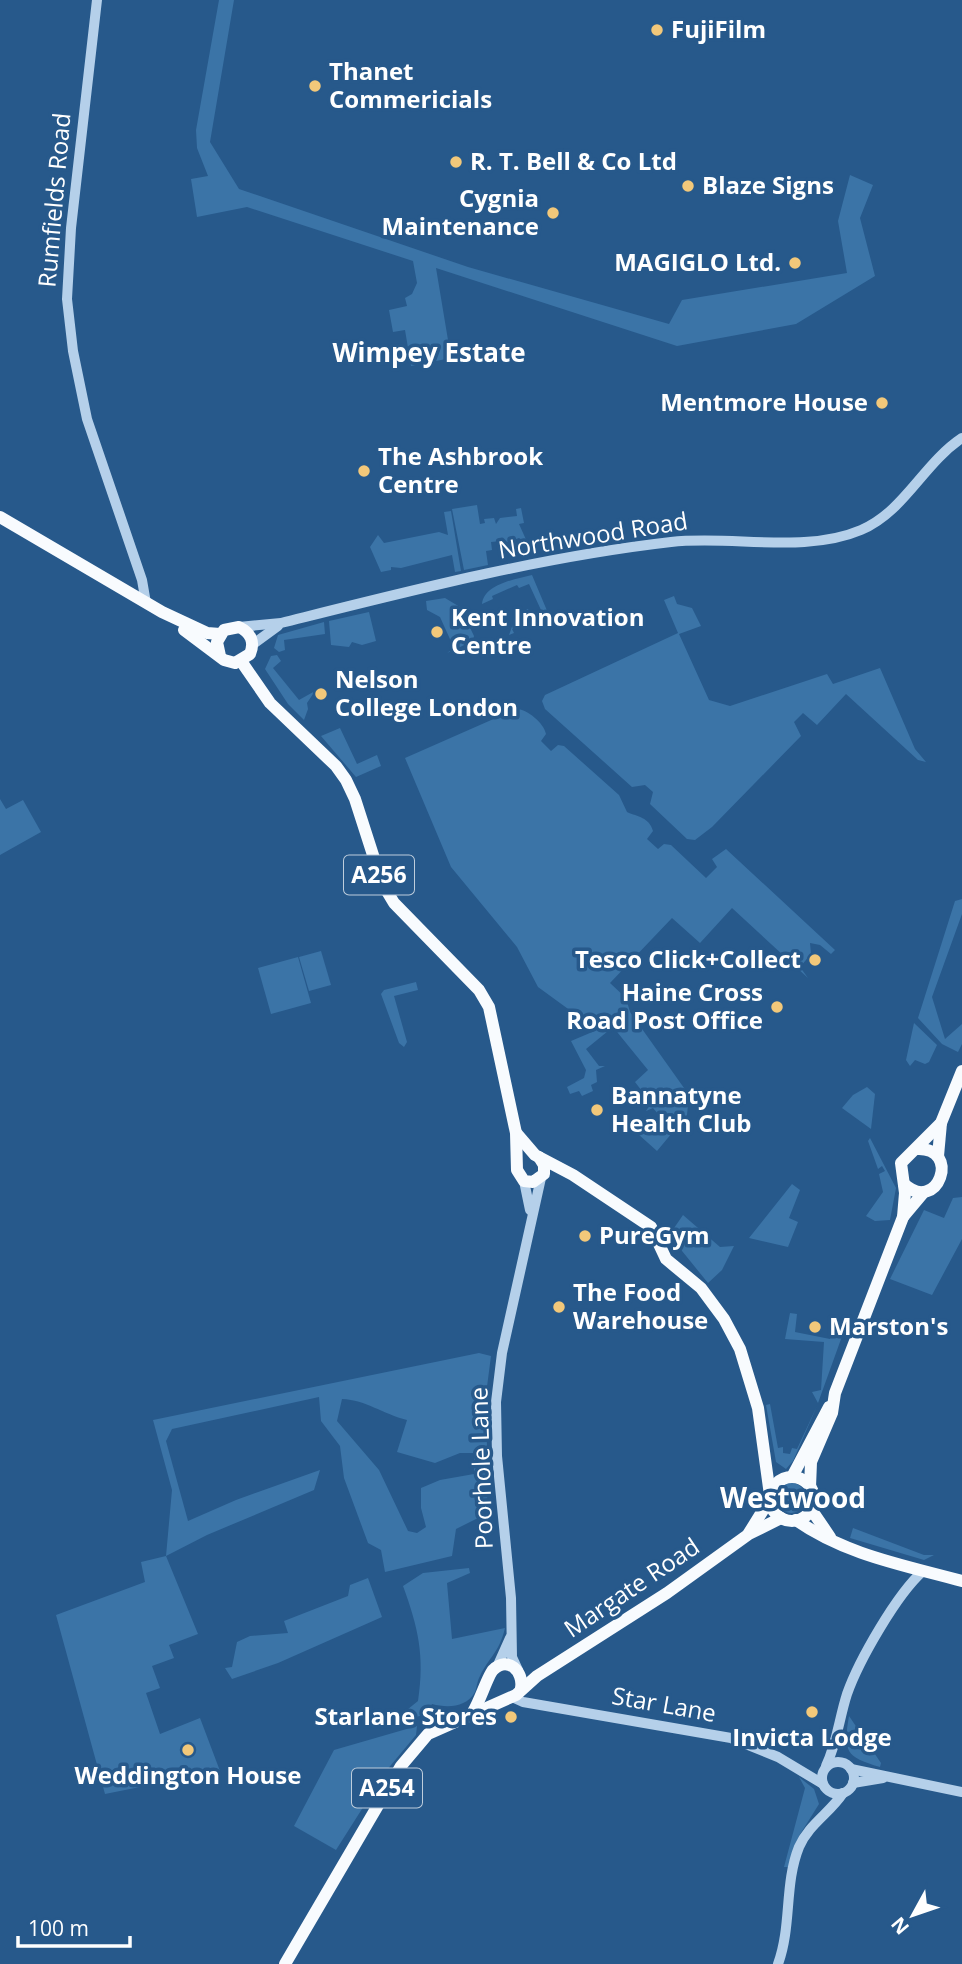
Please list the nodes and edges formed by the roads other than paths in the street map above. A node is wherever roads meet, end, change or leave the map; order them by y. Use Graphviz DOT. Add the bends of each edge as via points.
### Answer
graph roads {
  1 [pos="97,0"];
  2 [pos="962,438"];
  3 [pos="0,517"];
  4 [pos="146,603"];
  5 [pos="162,612"];
  6 [pos="281,623"];
  7 [pos="239,627"];
  8 [pos="220,634"];
  9 [pos="252,647"];
  10 [pos="220,656"];
  11 [pos="241,662"];
  12 [pos="277,707"];
  13 [pos="962,1071"];
  14 [pos="941,1123"];
  15 [pos="516,1133"];
  16 [pos="917,1149"];
  17 [pos="537,1156"];
  18 [pos="938,1156"];
  19 [pos="519,1161"];
  20 [pos="573,1175"];
  21 [pos="542,1176"];
  22 [pos="524,1181"];
  23 [pos="904,1184"];
  24 [pos="924,1192"];
  25 [pos="903,1217"];
  26 [pos="531,1218"];
  27 [pos="831,1404"];
  28 [pos="768,1463"];
  29 [pos="788,1478"];
  30 [pos="810,1487"];
  31 [pos="770,1497"];
  32 [pos="811,1509"];
  33 [pos="781,1518"];
  34 [pos="796,1520"];
  35 [pos="749,1534"];
  36 [pos="835,1543"];
  37 [pos="906,1567"];
  38 [pos="923,1571"];
  39 [pos="962,1581"];
  40 [pos="906,1586"];
  41 [pos="511,1634"];
  42 [pos="497,1667"];
  43 [pos="519,1672"];
  44 [pos="537,1676"];
  45 [pos="488,1681"];
  46 [pos="513,1695"];
  47 [pos="473,1712"];
  48 [pos="836,1745"];
  49 [pos="847,1765"];
  50 [pos="825,1767"];
  51 [pos="804,1770"];
  52 [pos="887,1778"];
  53 [pos="853,1783"];
  54 [pos="824,1786"];
  55 [pos="962,1792"];
  56 [pos="843,1793"];
  57 [pos="821,1815"];
  58 [pos="285,1964"];
  59 [pos="778,1964"];
  1 -- 4 [label="street, Rumfields Road" via="67,263 70,327 87,419"];
  2 -- 6 [label="street, Northwood Road" via="935,459 890,512 848,536 810,541 674,541 609,550 538,562"];
  3 -- 4 [label="main road"];
  4 -- 5 [label="main road"];
  5 -- 8 [label="main road" via="207,633"];
  5 -- 10 [label="main road"];
  6 -- 7 [label="street, Northwood Road"];
  6 -- 9 [label="street, Northwood Road"];
  7 -- 8 [label="main road"];
  7 -- 9 [label="main road, A256" via="249,634"];
  8 -- 10 [label="main road" via="216,646"];
  9 -- 11 [label="main road"];
  9 -- 12 [label="main road, A256"];
  10 -- 11 [label="main road"];
  11 -- 12 [label="main road, A256"];
  12 -- 15 [label="main road, A256" via="346,780 382,883 394,903 479,990 489,1007"];
  13 -- 14 [label="main road"];
  14 -- 16 [label="main road"];
  14 -- 18 [label="main road"];
  15 -- 17 [label="main road, A256"];
  15 -- 19 [label="main road, A256"];
  16 -- 18 [label="main road"];
  16 -- 23 [label="main road" via="902,1159"];
  17 -- 19 [label="main road" via="526,1155"];
  17 -- 20 [label="main road, A256"];
  17 -- 21 [label="main road, A256" via="544,1165"];
  18 -- 24 [label="main road" via="942,1176"];
  19 -- 22 [label="main road, A256" via="517,1170"];
  20 -- 21 [label="main road"];
  20 -- 28 [label="main road, A256" via="651,1227 666,1259 701,1288 724,1319 749,1373"];
  21 -- 22 [label="main road"];
  21 -- 26 [label="street, Poorhole Lane"];
  22 -- 26 [label="street, Poorhole Lane"];
  23 -- 24 [label="main road"];
  23 -- 25 [label="main road"];
  24 -- 25 [label="main road"];
  25 -- 27 [label="main road"];
  26 -- 41 [label="street, Poorhole Lane" via="496,1402"];
  27 -- 29 [label="main road"];
  27 -- 30 [label="main road" via="832,1413 811,1462"];
  28 -- 29 [label="main road"];
  28 -- 31 [label="main road, A256"];
  29 -- 30 [label="main road"];
  29 -- 31 [label="main road" via="774,1485"];
  30 -- 32 [label="main road"];
  31 -- 33 [label="main road"];
  31 -- 35 [label="main road, Margate Road / A254"];
  32 -- 34 [label="main road"];
  32 -- 36 [label="main road"];
  33 -- 34 [label="main road"];
  33 -- 35 [label="main road, Margate Road / A254"];
  34 -- 36 [label="main road"];
  35 -- 44 [label="main road, Margate Road / A254"];
  36 -- 37 [label="main road"];
  37 -- 38 [label="main road"];
  37 -- 40 [label="street"];
  38 -- 39 [label="main road"];
  38 -- 40 [label="street"];
  40 -- 48 [label="street" via="847,1694"];
  41 -- 42 [label="street, Poorhole Lane"];
  41 -- 43 [label="street, Poorhole Lane" via="512,1657"];
  42 -- 43 [label="main road" via="508,1665"];
  42 -- 45 [label="main road"];
  43 -- 44 [label="main road"];
  43 -- 46 [label="main road"];
  44 -- 46 [label="main road, Margate Road / A254"];
  45 -- 46 [label="main road" via="491,1691"];
  45 -- 47 [label="main road"];
  46 -- 47 [label="main road, A254"];
  46 -- 51 [label="street, Star Lane" via="732,1738"];
  47 -- 58 [label="main road, A254" via="428,1734 401,1766"];
  48 -- 49 [label="street"];
  48 -- 50 [label="street"];
  49 -- 50 [label="street" via="834,1762"];
  49 -- 52 [label="street"];
  49 -- 53 [label="street"];
  50 -- 51 [label="street, Star Lane"];
  50 -- 54 [label="street"];
  51 -- 54 [label="street, Star Lane"];
  52 -- 53 [label="street"];
  52 -- 55 [label="street"];
  53 -- 56 [label="street"];
  54 -- 56 [label="street"];
  54 -- 57 [label="street"];
  56 -- 57 [label="street"];
  57 -- 59 [label="street" via="796,1857"];
}
